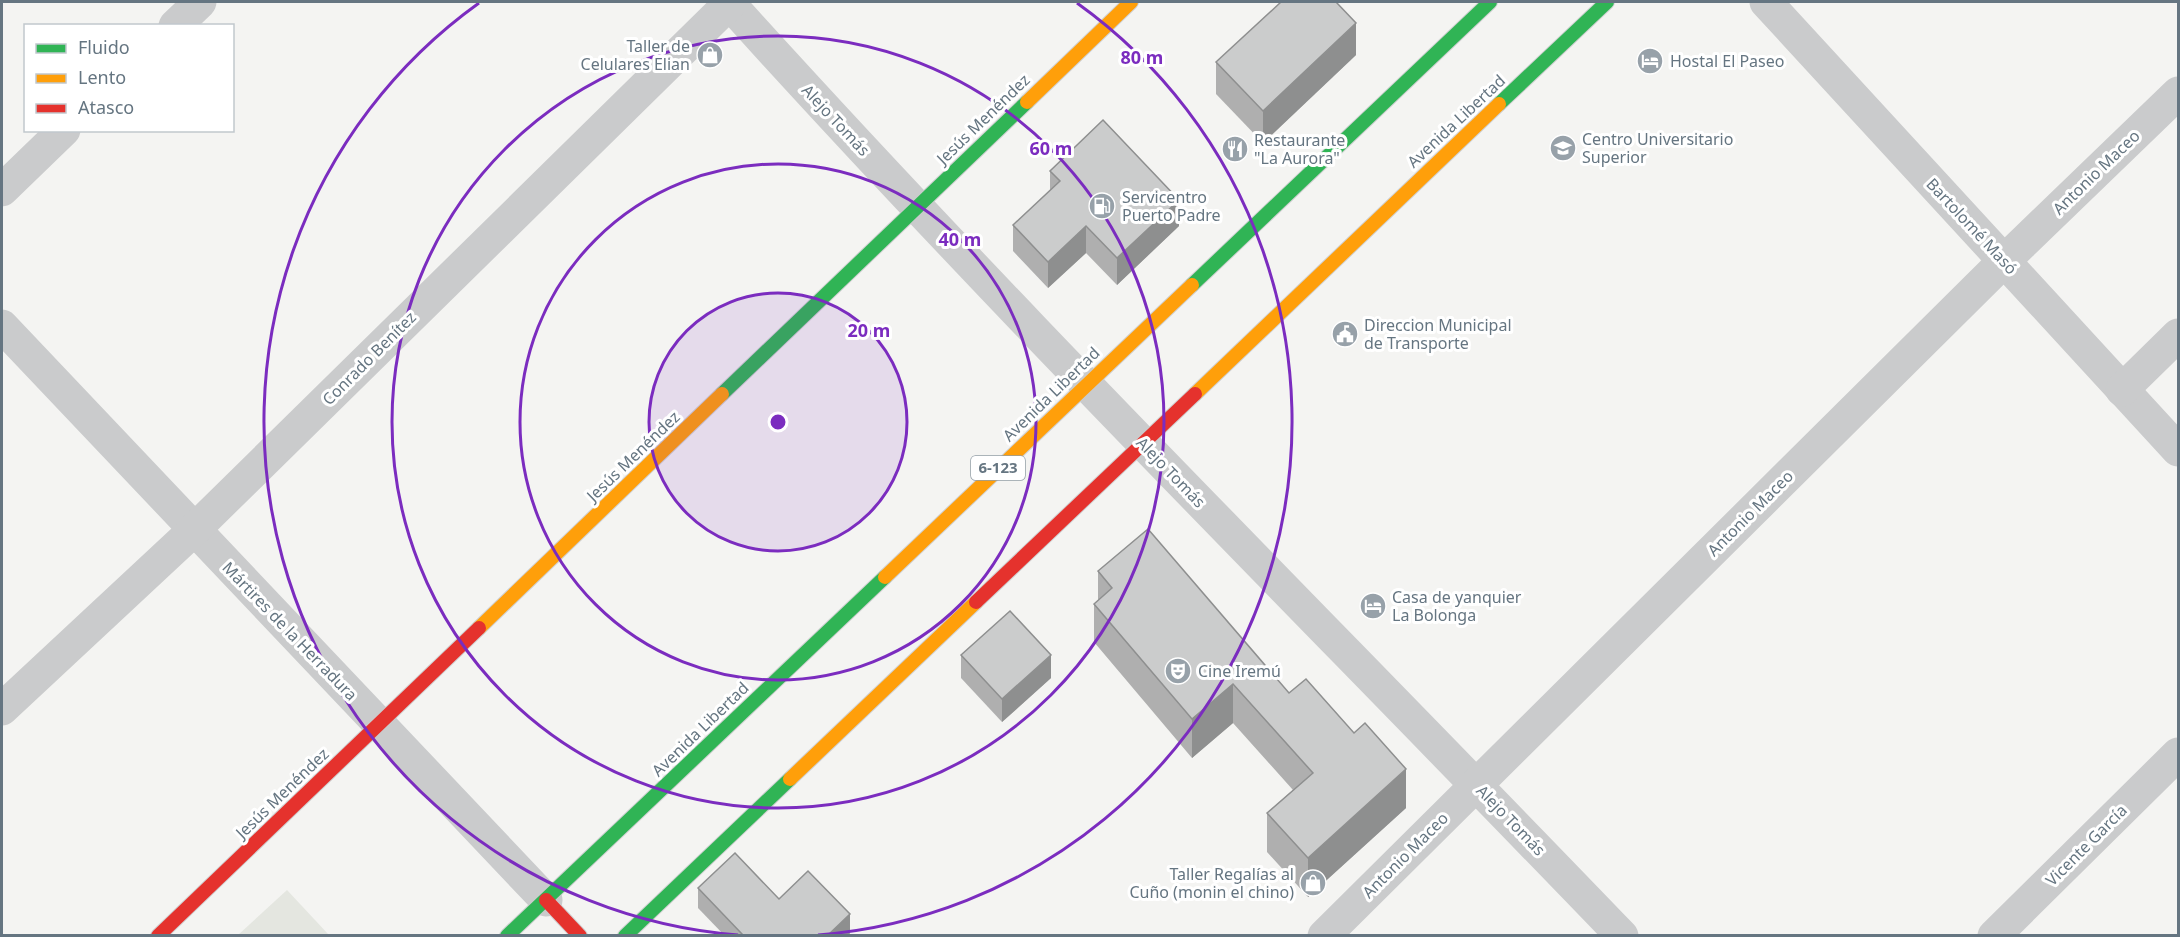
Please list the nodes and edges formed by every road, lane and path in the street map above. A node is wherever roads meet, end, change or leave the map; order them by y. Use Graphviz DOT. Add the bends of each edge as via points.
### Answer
graph roads {
  1 [pos="200,2"];
  2 [pos="729,2"];
  3 [pos="1131,2"];
  4 [pos="1490,2"];
  5 [pos="1607,2"];
  6 [pos="1766,2"];
  7 [pos="177,24"];
  8 [pos="2178,93"];
  9 [pos="62,132"];
  10 [pos="2,190"];
  11 [pos="916,206"];
  12 [pos="2004,261"];
  13 [pos="2,326"];
  14 [pos="2178,335"];
  15 [pos="1085,384"];
  16 [pos="2122,390"];
  17 [pos="1141,442"];
  18 [pos="2178,450"];
  19 [pos="194,531"];
  20 [pos="2,709"];
  21 [pos="380,724"];
  22 [pos="2178,754"];
  23 [pos="1476,784"];
  24 [pos="546,900"];
  25 [pos="158,936"];
  26 [pos="507,936"];
  27 [pos="580,936"];
  28 [pos="624,936"];
  29 [pos="1324,936"];
  30 [pos="1622,936"];
  31 [pos="1994,936"];
  1 -- 7 [label="street"];
  2 -- 11 [label="street, Alejo Tomás"];
  2 -- 19 [label="street, Conrado Benítez"];
  3 -- 11 [label="main road, Jesús Menéndez"];
  4 -- 15 [label="main road, Avenida Libertad / 6-123"];
  5 -- 17 [label="main road, Avenida Libertad"];
  6 -- 12 [label="street, Bartolomé Masó"];
  8 -- 12 [label="street, Antonio Maceo"];
  9 -- 10 [label="street"];
  11 -- 15 [label="street, Alejo Tomás"];
  11 -- 21 [label="main road, Jesús Menéndez"];
  12 -- 16 [label="street, Bartolomé Masó"];
  12 -- 23 [label="street, Antonio Maceo"];
  13 -- 19 [label="street, Mártires de la Herradura"];
  14 -- 16 [label="street"];
  15 -- 17 [label="street, Alejo Tomás"];
  15 -- 24 [label="main road, Avenida Libertad / 6-123"];
  16 -- 18 [label="street, Bartolomé Masó"];
  17 -- 23 [label="street, Alejo Tomás"];
  17 -- 28 [label="main road, Avenida Libertad"];
  19 -- 20 [label="street, Conrado Benítez"];
  19 -- 21 [label="street, Mártires de la Herradura"];
  21 -- 24 [label="street, Mártires de la Herradura"];
  21 -- 25 [label="main road, Jesús Menéndez"];
  22 -- 31 [label="street, Vicente García"];
  23 -- 29 [label="street, Antonio Maceo"];
  23 -- 30 [label="street, Alejo Tomás"];
  24 -- 26 [label="main road, Avenida Libertad / 6-123"];
  24 -- 27 [label="main road, Mártires de la Herradura"];
}
